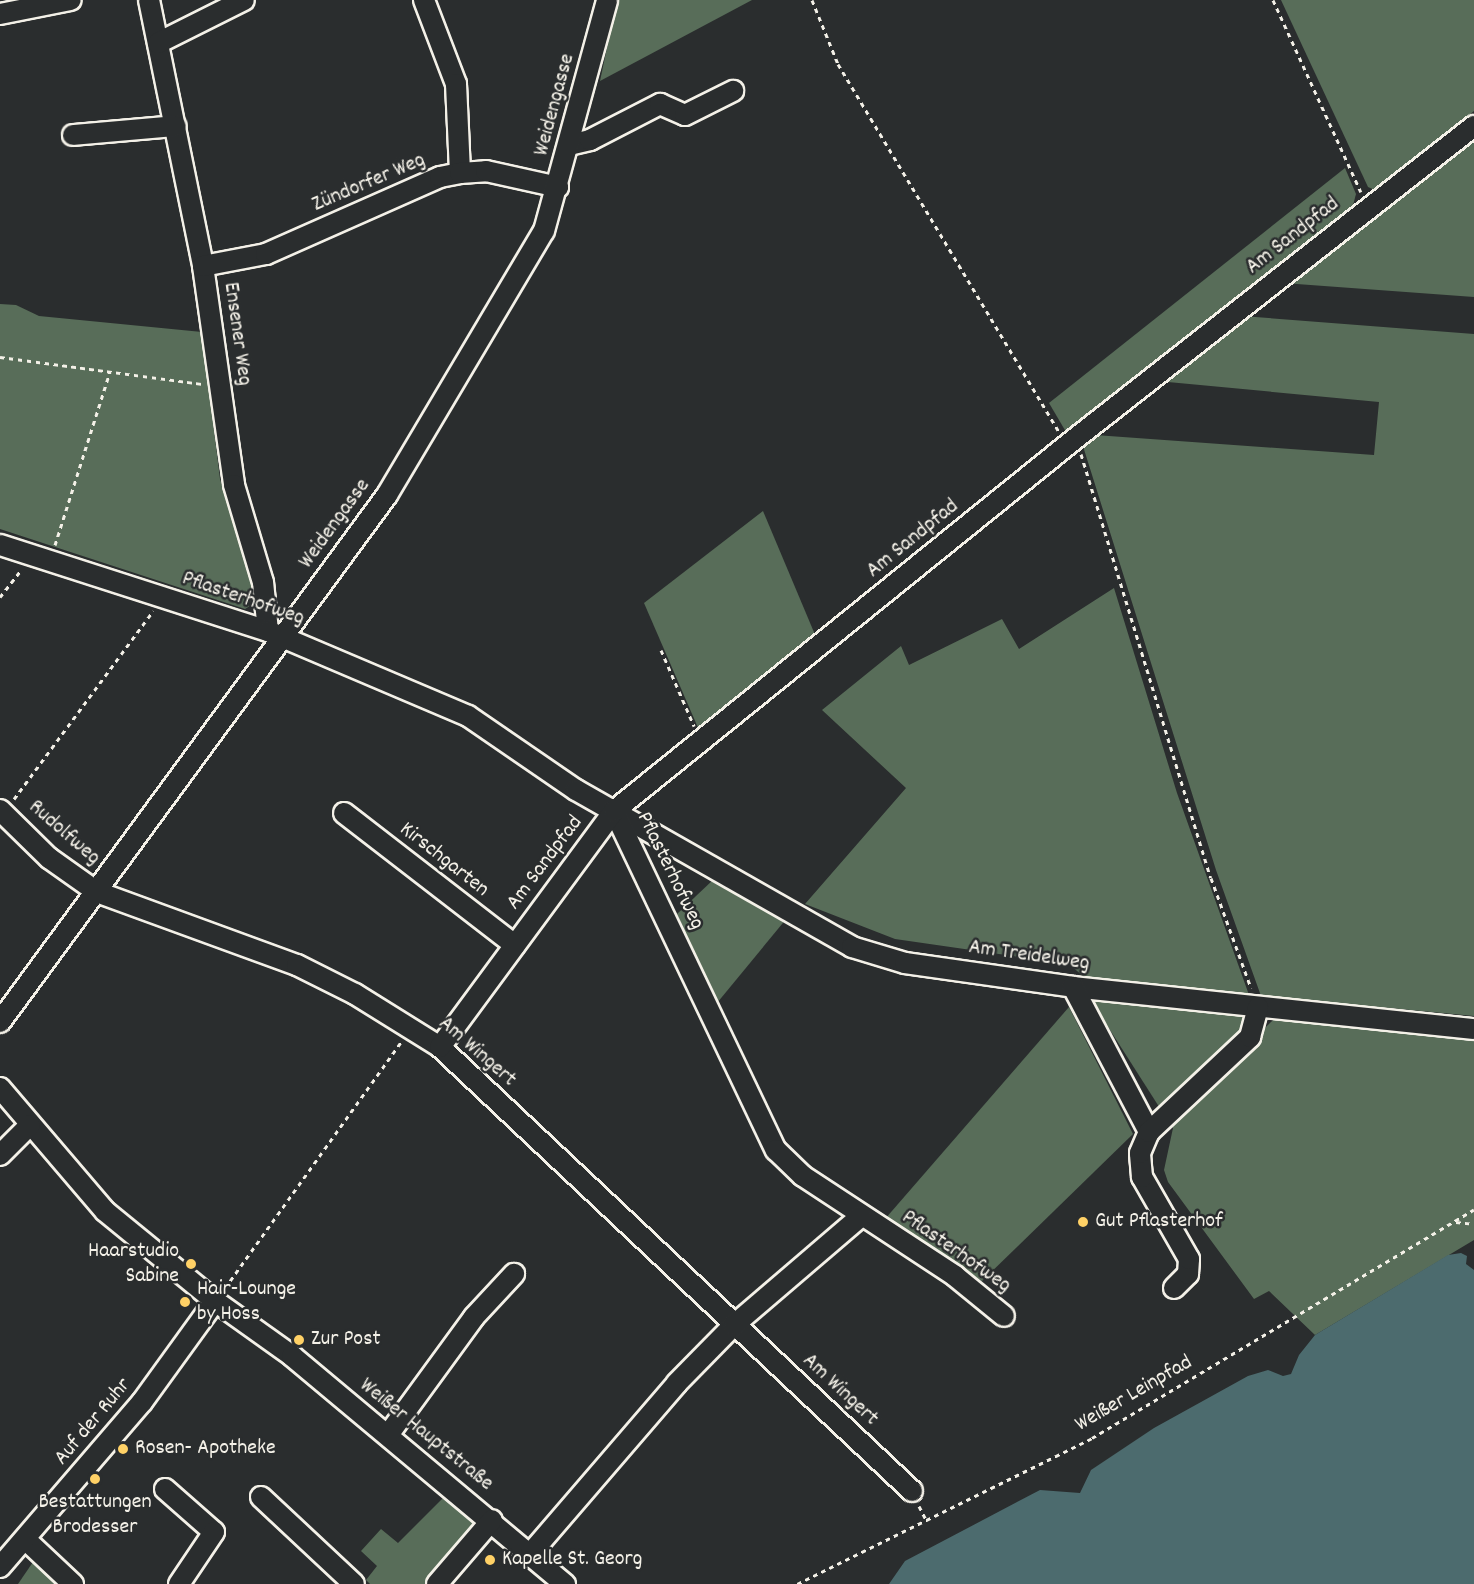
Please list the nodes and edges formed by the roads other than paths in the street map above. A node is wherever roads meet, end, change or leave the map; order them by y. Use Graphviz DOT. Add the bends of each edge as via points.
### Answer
graph roads {
  1 [pos="71,0"];
  2 [pos="149,0"];
  3 [pos="244,0"];
  4 [pos="424,0"];
  5 [pos="607,0"];
  6 [pos="0,14"];
  7 [pos="158,43"];
  8 [pos="733,91"];
  9 [pos="630,108"];
  10 [pos="176,126"];
  11 [pos="1474,126"];
  12 [pos="73,135"];
  13 [pos="571,140"];
  14 [pos="460,173"];
  15 [pos="558,187"];
  16 [pos="203,266"];
  17 [pos="0,545"];
  18 [pos="275,634"];
  19 [pos="2,811"];
  20 [pos="614,811"];
  21 [pos="344,813"];
  22 [pos="97,892"];
  23 [pos="515,945"];
  24 [pos="1073,987"];
  25 [pos="1258,1007"];
  26 [pos="0,1022"];
  27 [pos="1474,1029"];
  28 [pos="440,1047"];
  29 [pos="0,1088"];
  30 [pos="28,1123"];
  31 [pos="1149,1132"];
  32 [pos="0,1145"];
  33 [pos="0,1155"];
  34 [pos="861,1216"];
  35 [pos="514,1274"];
  36 [pos="1174,1288"];
  37 [pos="215,1301"];
  38 [pos="1004,1316"];
  39 [pos="734,1325"];
  40 [pos="388,1436"];
  41 [pos="165,1489"];
  42 [pos="912,1491"];
  43 [pos="261,1497"];
  44 [pos="492,1520"];
  45 [pos="25,1539"];
  46 [pos="531,1553"];
  47 [pos="0,1567"];
  48 [pos="73,1584"];
  49 [pos="179,1584"];
  50 [pos="354,1584"];
  51 [pos="437,1584"];
  52 [pos="565,1584"];
  1 -- 6 [label="street"];
  2 -- 7 [label="street, Ensener Weg"];
  3 -- 7 [label="street"];
  4 -- 14 [label="street" via="456,84"];
  5 -- 13 [label="street, Weidengasse"];
  7 -- 10 [label="street, Ensener Weg"];
  8 -- 13 [label="street" via="685,115 660,104 590,140"];
  9 -- 13 [label="street"];
  10 -- 12 [label="street"];
  10 -- 16 [label="street, Ensener Weg"];
  11 -- 20 [label="street, Am Sandpfad" via="1072,442"];
  13 -- 15 [label="street, Weidengasse"];
  14 -- 15 [label="street, Zündorfer Weg" via="486,171"];
  14 -- 16 [label="street, Zündorfer Weg" via="440,177 266,254"];
  15 -- 18 [label="street, Weidengasse" via="544,231 387,495"];
  16 -- 18 [label="street, Ensener Weg" via="234,485 264,582"];
  17 -- 18 [label="street, Pflasterhofweg"];
  18 -- 20 [label="street, Pflasterhofweg" via="468,716 576,790"];
  18 -- 22 [label="street, Weidengasse"];
  19 -- 22 [label="street, Rudolfweg" via="49,858"];
  20 -- 23 [label="street, Am Sandpfad"];
  20 -- 24 [label="street, Am Treidelweg" via="852,947 905,963"];
  20 -- 34 [label="street, Pflasterhofweg" via="776,1150 803,1176"];
  21 -- 23 [label="street, Kirschgarten"];
  22 -- 26 [label="street, Weidengasse"];
  22 -- 28 [label="street, Am Wingert" via="297,965 355,994"];
  23 -- 28 [label="street, Am Sandpfad"];
  24 -- 25 [label="street, Am Treidelweg"];
  24 -- 31 [label="street"];
  25 -- 27 [label="street, Am Treidelweg"];
  25 -- 31 [label="street" via="1250,1037"];
  28 -- 39 [label="street, Am Wingert"];
  29 -- 30 [label="street, Weißer Hauptstraße"];
  30 -- 32 [label="street"];
  30 -- 33 [label="street"];
  30 -- 37 [label="street, Weißer Hauptstraße" via="105,1211"];
  31 -- 36 [label="street" via="1140,1153 1142,1177 1190,1265 1188,1274"];
  34 -- 38 [label="street, Pflasterhofweg" via="955,1276"];
  34 -- 39 [label="street"];
  35 -- 40 [label="street" via="474,1317"];
  37 -- 40 [label="street, Weißer Hauptstraße" via="292,1356"];
  37 -- 45 [label="street, Auf der Ruhr" via="142,1402"];
  39 -- 42 [label="street, Am Wingert"];
  39 -- 46 [label="street" via="677,1383"];
  40 -- 44 [label="street, Weißer Hauptstraße"];
  41 -- 49 [label="street" via="214,1532"];
  43 -- 50 [label="street"];
  44 -- 46 [label="street, Weißer Hauptstraße"];
  44 -- 51 [label="street"];
  45 -- 47 [label="street, Auf der Ruhr"];
  45 -- 48 [label="street"];
  46 -- 52 [label="street, Weißer Hauptstraße"];
}
